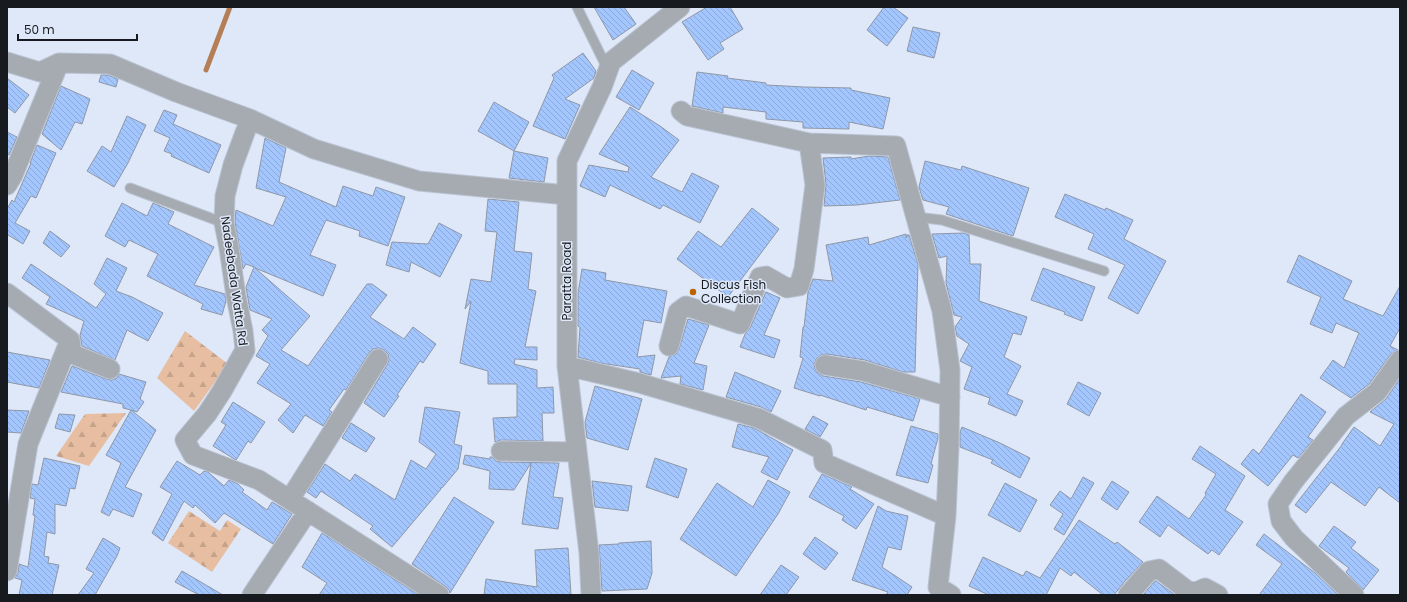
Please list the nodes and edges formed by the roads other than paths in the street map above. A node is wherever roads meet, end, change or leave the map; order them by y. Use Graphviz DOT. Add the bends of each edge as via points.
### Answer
graph roads {
  1 [pos="577,7"];
  2 [pos="680,7"];
  3 [pos="7,62"];
  4 [pos="59,63"];
  5 [pos="609,71"];
  6 [pos="680,111"];
  7 [pos="250,119"];
  8 [pos="809,143"];
  9 [pos="7,185"];
  10 [pos="130,188"];
  11 [pos="567,195"];
  12 [pos="916,217"];
  13 [pos="224,223"];
  14 [pos="1104,271"];
  15 [pos="7,294"];
  16 [pos="70,340"];
  17 [pos="669,346"];
  18 [pos="378,359"];
  19 [pos="1400,360"];
  20 [pos="825,365"];
  21 [pos="567,366"];
  22 [pos="110,369"];
  23 [pos="950,397"];
  24 [pos="501,451"];
  25 [pos="577,452"];
  26 [pos="290,499"];
  27 [pos="308,511"];
  28 [pos="946,516"];
  29 [pos="7,571"];
  30 [pos="252,595"];
  31 [pos="439,595"];
  32 [pos="591,595"];
  33 [pos="951,595"];
  34 [pos="1128,595"];
  35 [pos="1218,595"];
  36 [pos="1354,595"];
  1 -- 5 [label="lane"];
  2 -- 5 [label="street, Paratta Road" via="611,62"];
  3 -- 4 [label="street" via="40,72"];
  4 -- 7 [label="street" via="110,64"];
  4 -- 9 [label="street"];
  5 -- 11 [label="street, Paratta Road" via="567,161"];
  6 -- 8 [label="street" via="687,116"];
  7 -- 11 [label="street" via="314,149 419,181"];
  7 -- 13 [label="street, Nadeebada Watta Rd" via="225,196"];
  8 -- 12 [label="street" via="896,146"];
  8 -- 17 [label="street" via="815,185 804,269 799,286 787,288 766,276 760,277 740,324 686,306 678,312"];
  10 -- 13 [label="lane"];
  11 -- 21 [label="street, Paratta Road"];
  12 -- 14 [label="lane" via="942,220"];
  12 -- 23 [label="street" via="942,311 950,370"];
  13 -- 26 [label="street, Nadeebada Watta Rd" via="245,350 207,414 185,440 193,455 259,480"];
  15 -- 16 [label="street"];
  16 -- 22 [label="street" via="72,354"];
  16 -- 29 [label="street" via="28,444"];
  18 -- 26 [label="street"];
  19 -- 36 [label="street" via="1378,392 1346,416 1278,504 1281,521 1294,538"];
  20 -- 23 [label="street" via="863,372"];
  21 -- 25 [label="street, Paratta Road"];
  21 -- 28 [label="street" via="639,383 758,418 822,450 824,463"];
  23 -- 28 [label="street"];
  24 -- 25 [label="street"];
  25 -- 32 [label="street, Paratta Road" via="590,553"];
  26 -- 27 [label="street, Nadeebada Watta Rd"];
  27 -- 30 [label="street"];
  27 -- 31 [label="street, Nadeebada Watta Rd"];
  28 -- 33 [label="street" via="938,587"];
  34 -- 35 [label="street" via="1149,571 1159,569 1188,591 1196,592 1205,588"];
}
